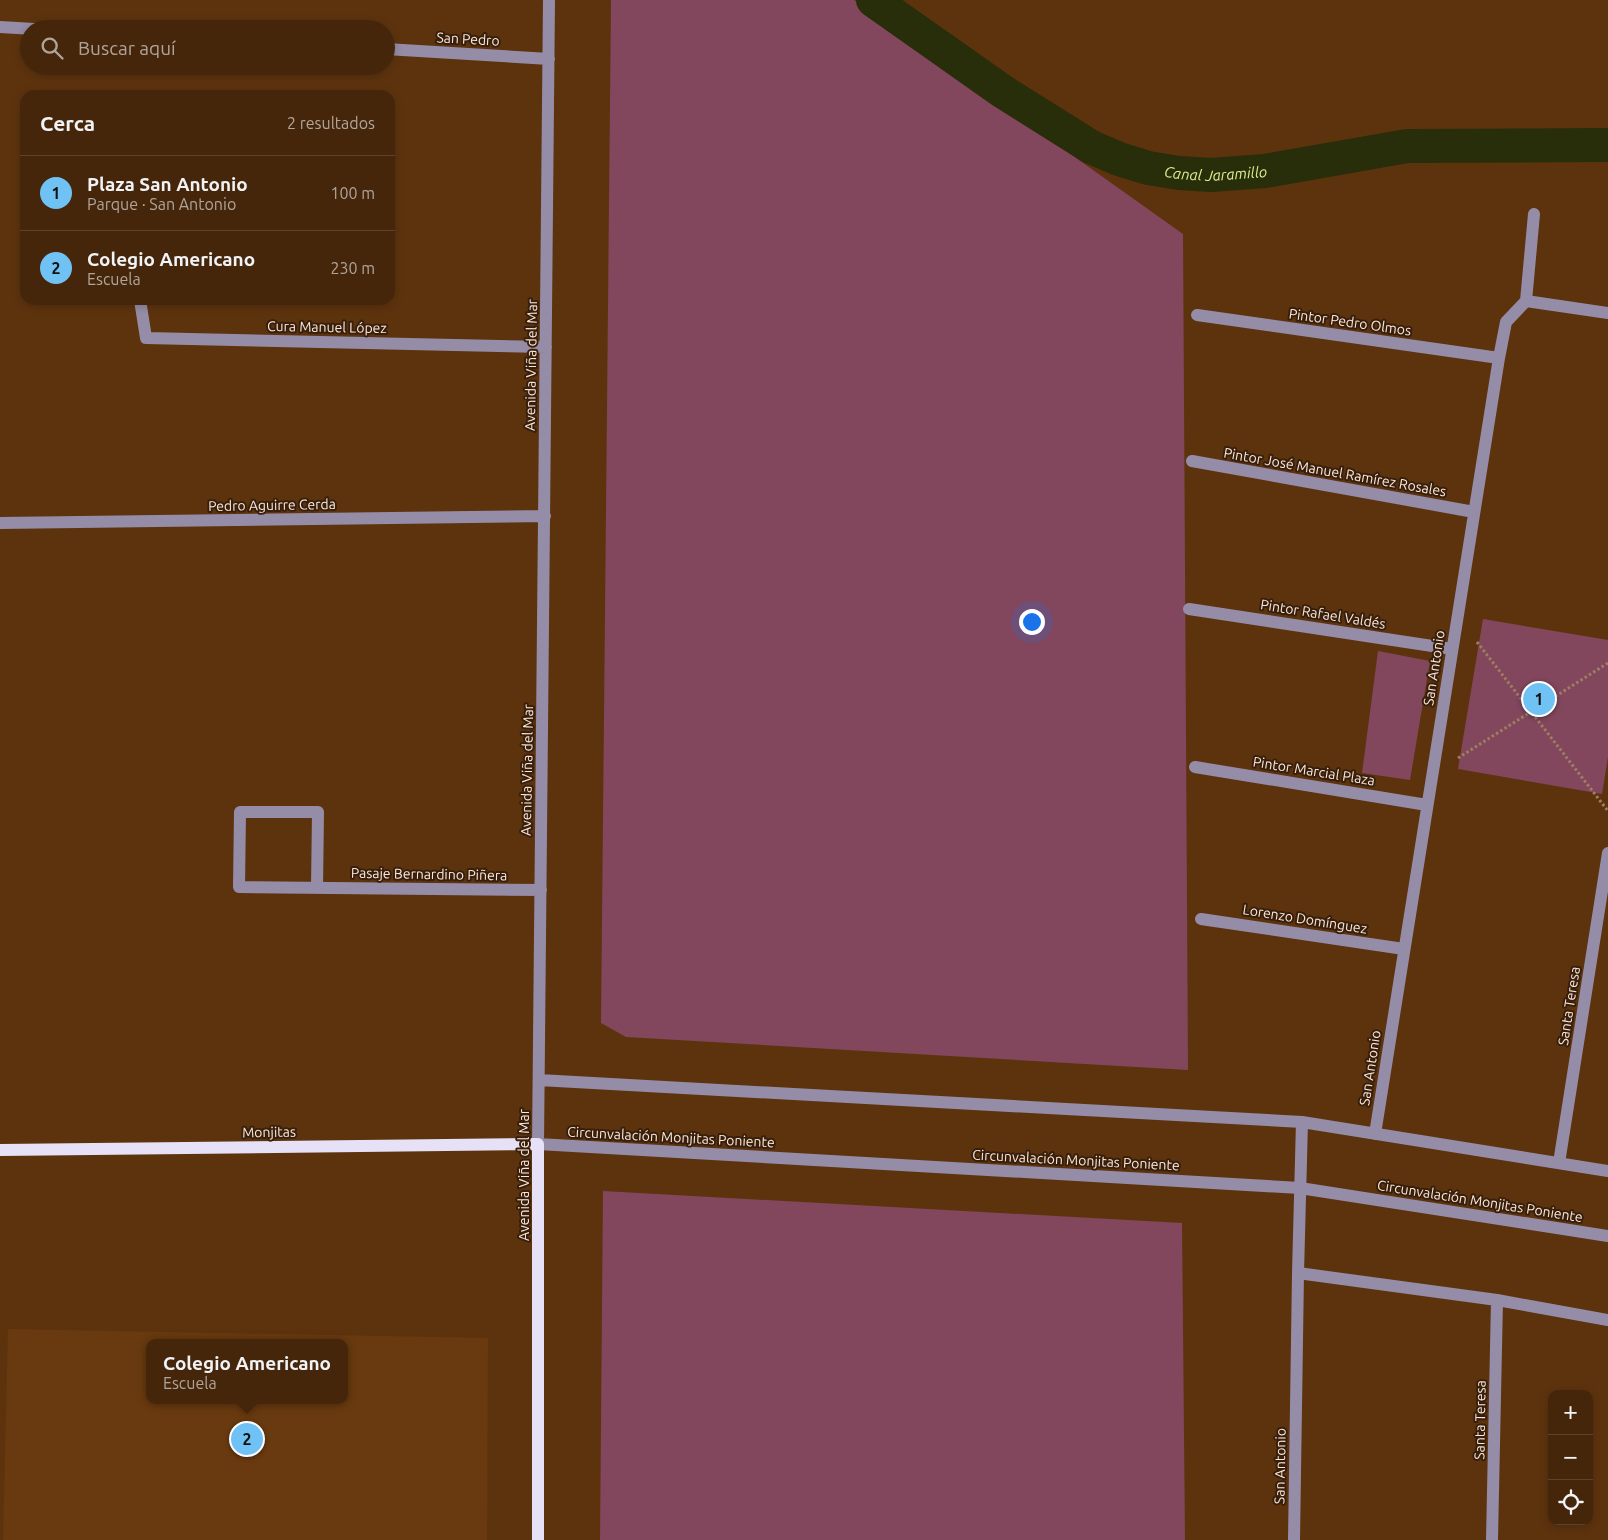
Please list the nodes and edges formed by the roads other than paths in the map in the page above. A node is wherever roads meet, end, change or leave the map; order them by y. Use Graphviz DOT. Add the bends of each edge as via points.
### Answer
graph roads {
  1 [pos="550,0"];
  2 [pos="0,27"];
  3 [pos="20,28"];
  4 [pos="395,50"];
  5 [pos="549,59"];
  6 [pos="1534,214"];
  7 [pos="1526,301"];
  8 [pos="141,305"];
  9 [pos="1608,313"];
  10 [pos="1197,315"];
  11 [pos="546,347"];
  12 [pos="1499,358"];
  13 [pos="1192,461"];
  14 [pos="1474,512"];
  15 [pos="545,516"];
  16 [pos="0,523"];
  17 [pos="1189,609"];
  18 [pos="1452,649"];
  19 [pos="1195,767"];
  20 [pos="1427,805"];
  21 [pos="1608,854"];
  22 [pos="316,887"];
  23 [pos="541,890"];
  24 [pos="1201,919"];
  25 [pos="1404,949"];
  26 [pos="539,1080"];
  27 [pos="1302,1122"];
  28 [pos="1375,1134"];
  29 [pos="538,1144"];
  30 [pos="0,1150"];
  31 [pos="1559,1163"];
  32 [pos="1608,1171"];
  33 [pos="1300,1188"];
  34 [pos="1608,1236"];
  35 [pos="1298,1273"];
  36 [pos="1497,1300"];
  37 [pos="1608,1320"];
  38 [pos="538,1540"];
  39 [pos="1294,1540"];
  40 [pos="1492,1540"];
  1 -- 5 [label="street, Avenida Viña del Mar"];
  2 -- 3 [label="street"];
  4 -- 5 [label="street, San Pedro"];
  5 -- 11 [label="street, Avenida Viña del Mar"];
  6 -- 7 [label="street"];
  7 -- 9 [label="street"];
  7 -- 12 [label="street, San Antonio" via="1506,322"];
  8 -- 11 [label="street, Cura Manuel López" via="146,338"];
  10 -- 12 [label="street, Pintor Pedro Olmos"];
  11 -- 15 [label="street, Avenida Viña del Mar"];
  12 -- 14 [label="street, San Antonio"];
  13 -- 14 [label="street, Pintor José Manuel Ramírez Rosales"];
  14 -- 18 [label="street, San Antonio"];
  15 -- 16 [label="street, Pedro Aguirre Cerda"];
  15 -- 23 [label="street, Avenida Viña del Mar"];
  17 -- 18 [label="street, Pintor Rafael Valdés"];
  18 -- 20 [label="street, San Antonio"];
  19 -- 20 [label="street, Pintor Marcial Plaza"];
  20 -- 25 [label="street, San Antonio"];
  21 -- 31 [label="street, Santa Teresa"];
  22 -- 22 [label="street, Pasaje Bernardino Piñera" via="238,886 240,812 318,812"];
  22 -- 23 [label="street, Pasaje Bernardino Piñera"];
  23 -- 26 [label="street, Avenida Viña del Mar"];
  24 -- 25 [label="street, Lorenzo Domínguez"];
  25 -- 28 [label="street, San Antonio"];
  26 -- 27 [label="street"];
  26 -- 29 [label="street, Avenida Viña del Mar"];
  27 -- 28 [label="street"];
  27 -- 33 [label="street, San Antonio"];
  28 -- 31 [label="street"];
  29 -- 30 [label="main road, Monjitas"];
  29 -- 33 [label="street, Circunvalación Monjitas Poniente"];
  29 -- 38 [label="main road, Avenida Viña del Mar"];
  31 -- 32 [label="street"];
  33 -- 34 [label="street, Circunvalación Monjitas Poniente"];
  33 -- 35 [label="street, San Antonio"];
  35 -- 36 [label="street"];
  35 -- 39 [label="street, San Antonio"];
  36 -- 37 [label="street"];
  36 -- 40 [label="street, Santa Teresa"];
}
